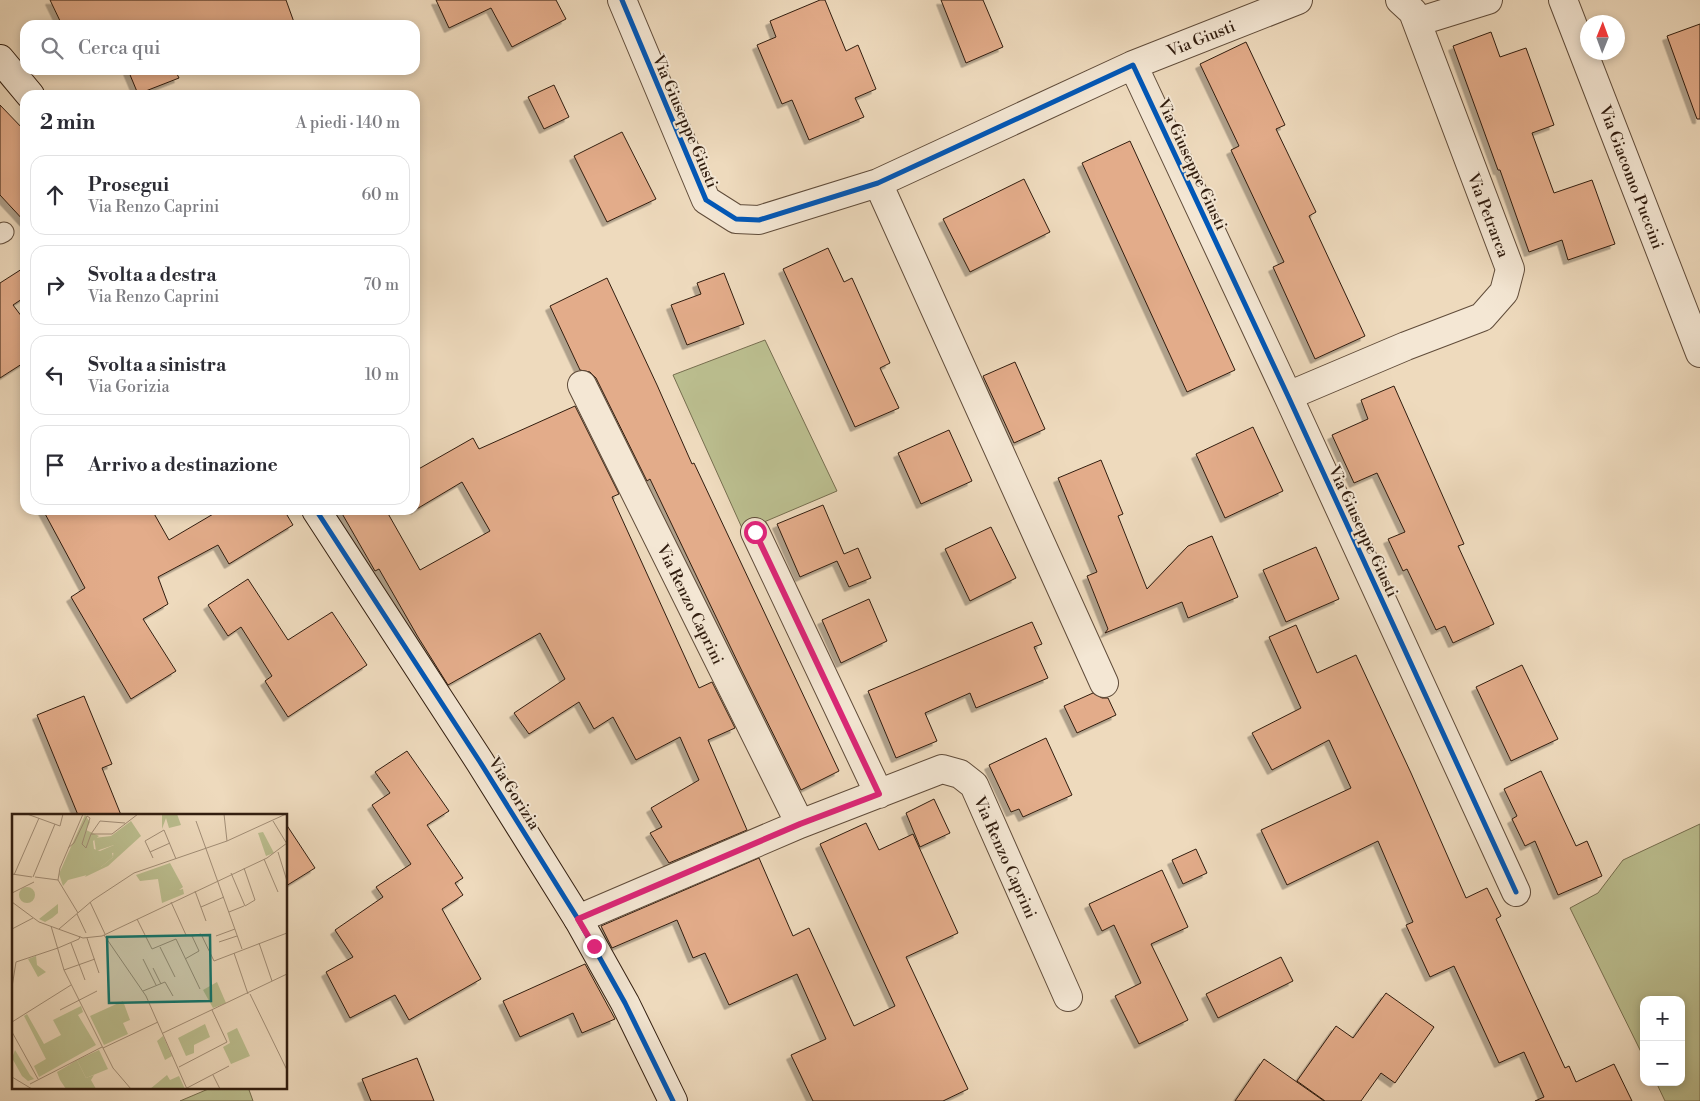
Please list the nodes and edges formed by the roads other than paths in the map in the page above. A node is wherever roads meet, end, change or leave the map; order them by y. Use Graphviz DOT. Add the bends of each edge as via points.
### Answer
graph roads {
  1 [pos="622,0"];
  2 [pos="1298,0"];
  3 [pos="1400,0"];
  4 [pos="1488,0"];
  5 [pos="1563,0"];
  6 [pos="1417,22"];
  7 [pos="0,59"];
  8 [pos="1133,65"];
  9 [pos="26,90"];
  10 [pos="878,183"];
  11 [pos="1700,353"];
  12 [pos="582,385"];
  13 [pos="1288,396"];
  14 [pos="319,515"];
  15 [pos="755,532"];
  16 [pos="1104,683"];
  17 [pos="879,794"];
  18 [pos="800,824"];
  19 [pos="1516,892"];
  20 [pos="578,919"];
  21 [pos="1068,997"];
  22 [pos="673,1101"];
  1 -- 10 [label="street, Via Giuseppe Giusti" via="706,200 736,219 759,220"];
  2 -- 8 [label="street, Via Giusti"];
  3 -- 6 [label="street, Via Petrarca" via="1413,12"];
  4 -- 6 [label="street"];
  5 -- 11 [label="street, Via Giacomo Puccini"];
  6 -- 13 [label="street, Via Petrarca" via="1510,269 1504,292 1482,317"];
  7 -- 9 [label="street"];
  8 -- 10 [label="street, Via Giuseppe Giusti"];
  8 -- 13 [label="street, Via Giuseppe Giusti"];
  10 -- 16 [label="street"];
  12 -- 18 [label="street, Via Renzo Caprini"];
  13 -- 19 [label="street, Via Giuseppe Giusti"];
  14 -- 20 [label="street, Via Gorizia"];
  15 -- 17 [label="street"];
  17 -- 18 [label="street, Via Renzo Caprini"];
  17 -- 21 [label="street, Via Renzo Caprini" via="942,769 960,774 974,785"];
  18 -- 20 [label="street, Via Renzo Caprini"];
  20 -- 22 [label="street, Via Gorizia" via="625,1003"];
}
